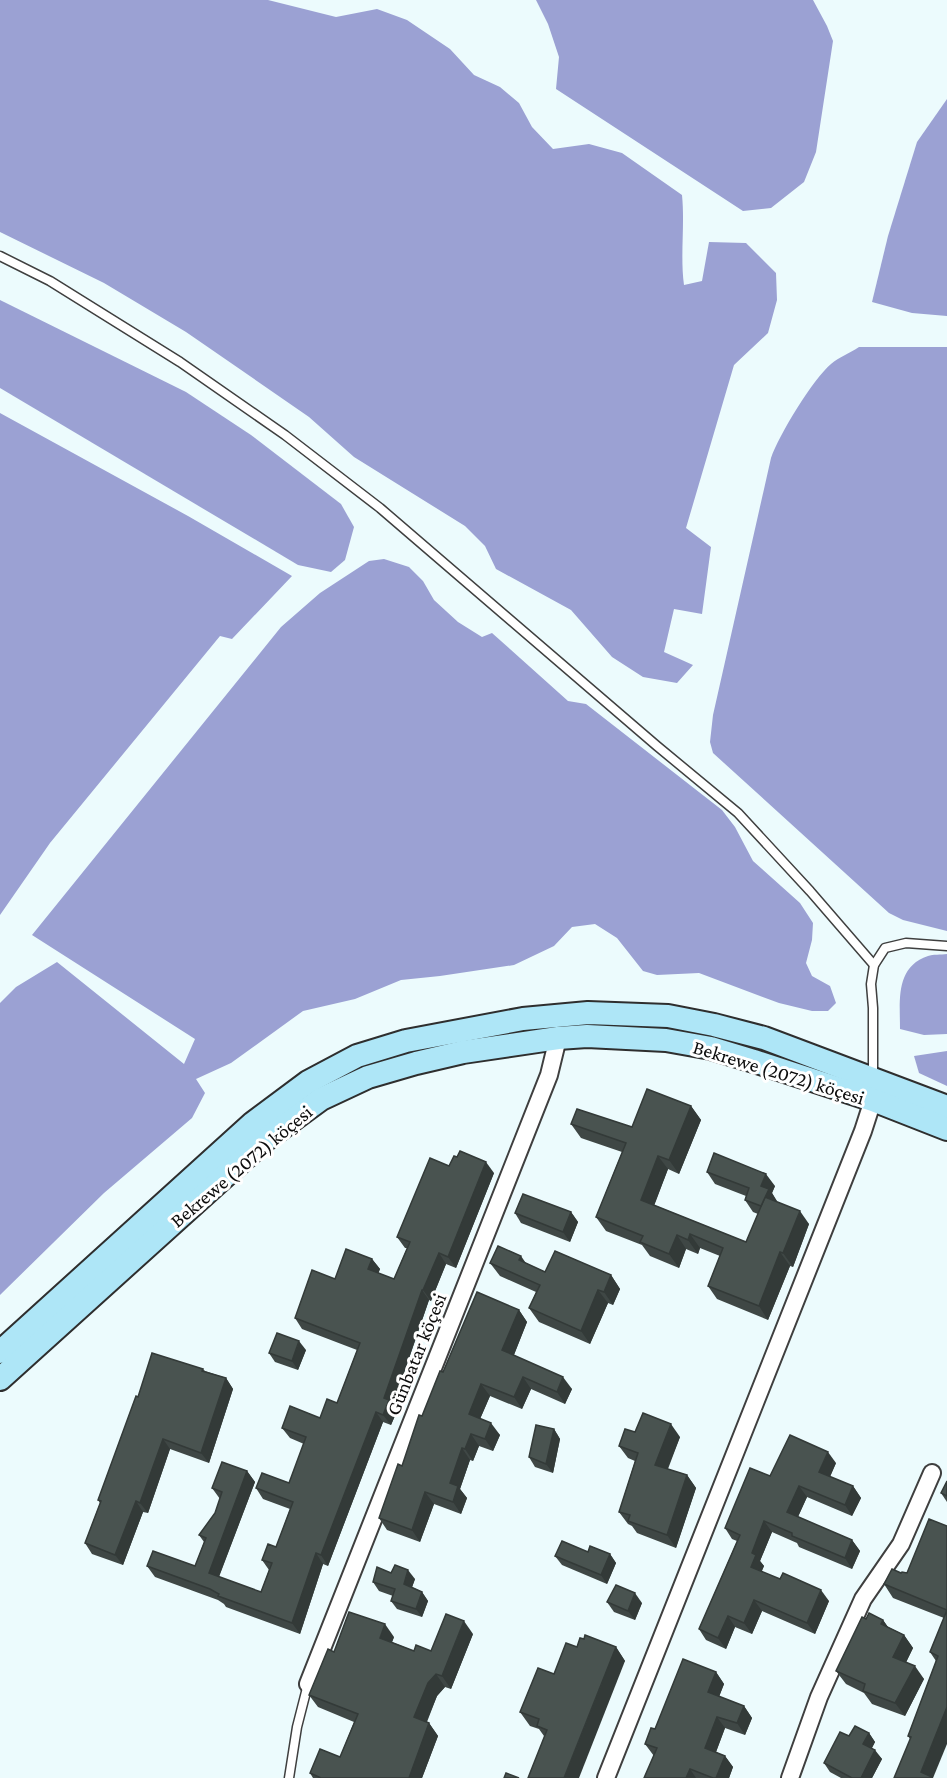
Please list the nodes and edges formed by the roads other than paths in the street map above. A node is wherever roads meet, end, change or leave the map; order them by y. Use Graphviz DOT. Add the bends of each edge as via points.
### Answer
graph roads {
  1 [pos="0,256"];
  2 [pos="947,946"];
  3 [pos="874,964"];
  4 [pos="558,1038"];
  5 [pos="873,1089"];
  6 [pos="947,1107"];
  7 [pos="947,1129"];
  8 [pos="0,1352"];
  9 [pos="0,1379"];
  10 [pos="932,1473"];
  11 [pos="308,1684"];
  12 [pos="289,1778"];
  13 [pos="606,1778"];
  14 [pos="790,1778"];
  1 -- 3 [label="lane" via="50,281 180,362 380,508 738,813"];
  2 -- 3 [label="lane" via="906,943 885,948"];
  3 -- 5 [label="lane"];
  4 -- 5 [label="main road, Bekrewe (2072) köçesi" via="666,1040"];
  4 -- 9 [label="main road, Bekrewe (2072) köçesi" via="416,1063 368,1077 321,1099 265,1140"];
  4 -- 11 [label="street, Günbatar köçesi" via="549,1074"];
  5 -- 6 [label="main road, Bekrewe (2072) köçesi"];
  5 -- 7 [label="main road, Bekrewe (2072) köçesi"];
  5 -- 8 [label="main road, Bekrewe (2072) köçesi" via="764,1038 668,1016 588,1013 523,1019 416,1039 357,1056 308,1082 253,1123"];
  5 -- 13 [label="street" via="863,1131"];
  10 -- 14 [label="street" via="901,1544 863,1599 819,1697"];
  11 -- 12 [label="lane"];
}
